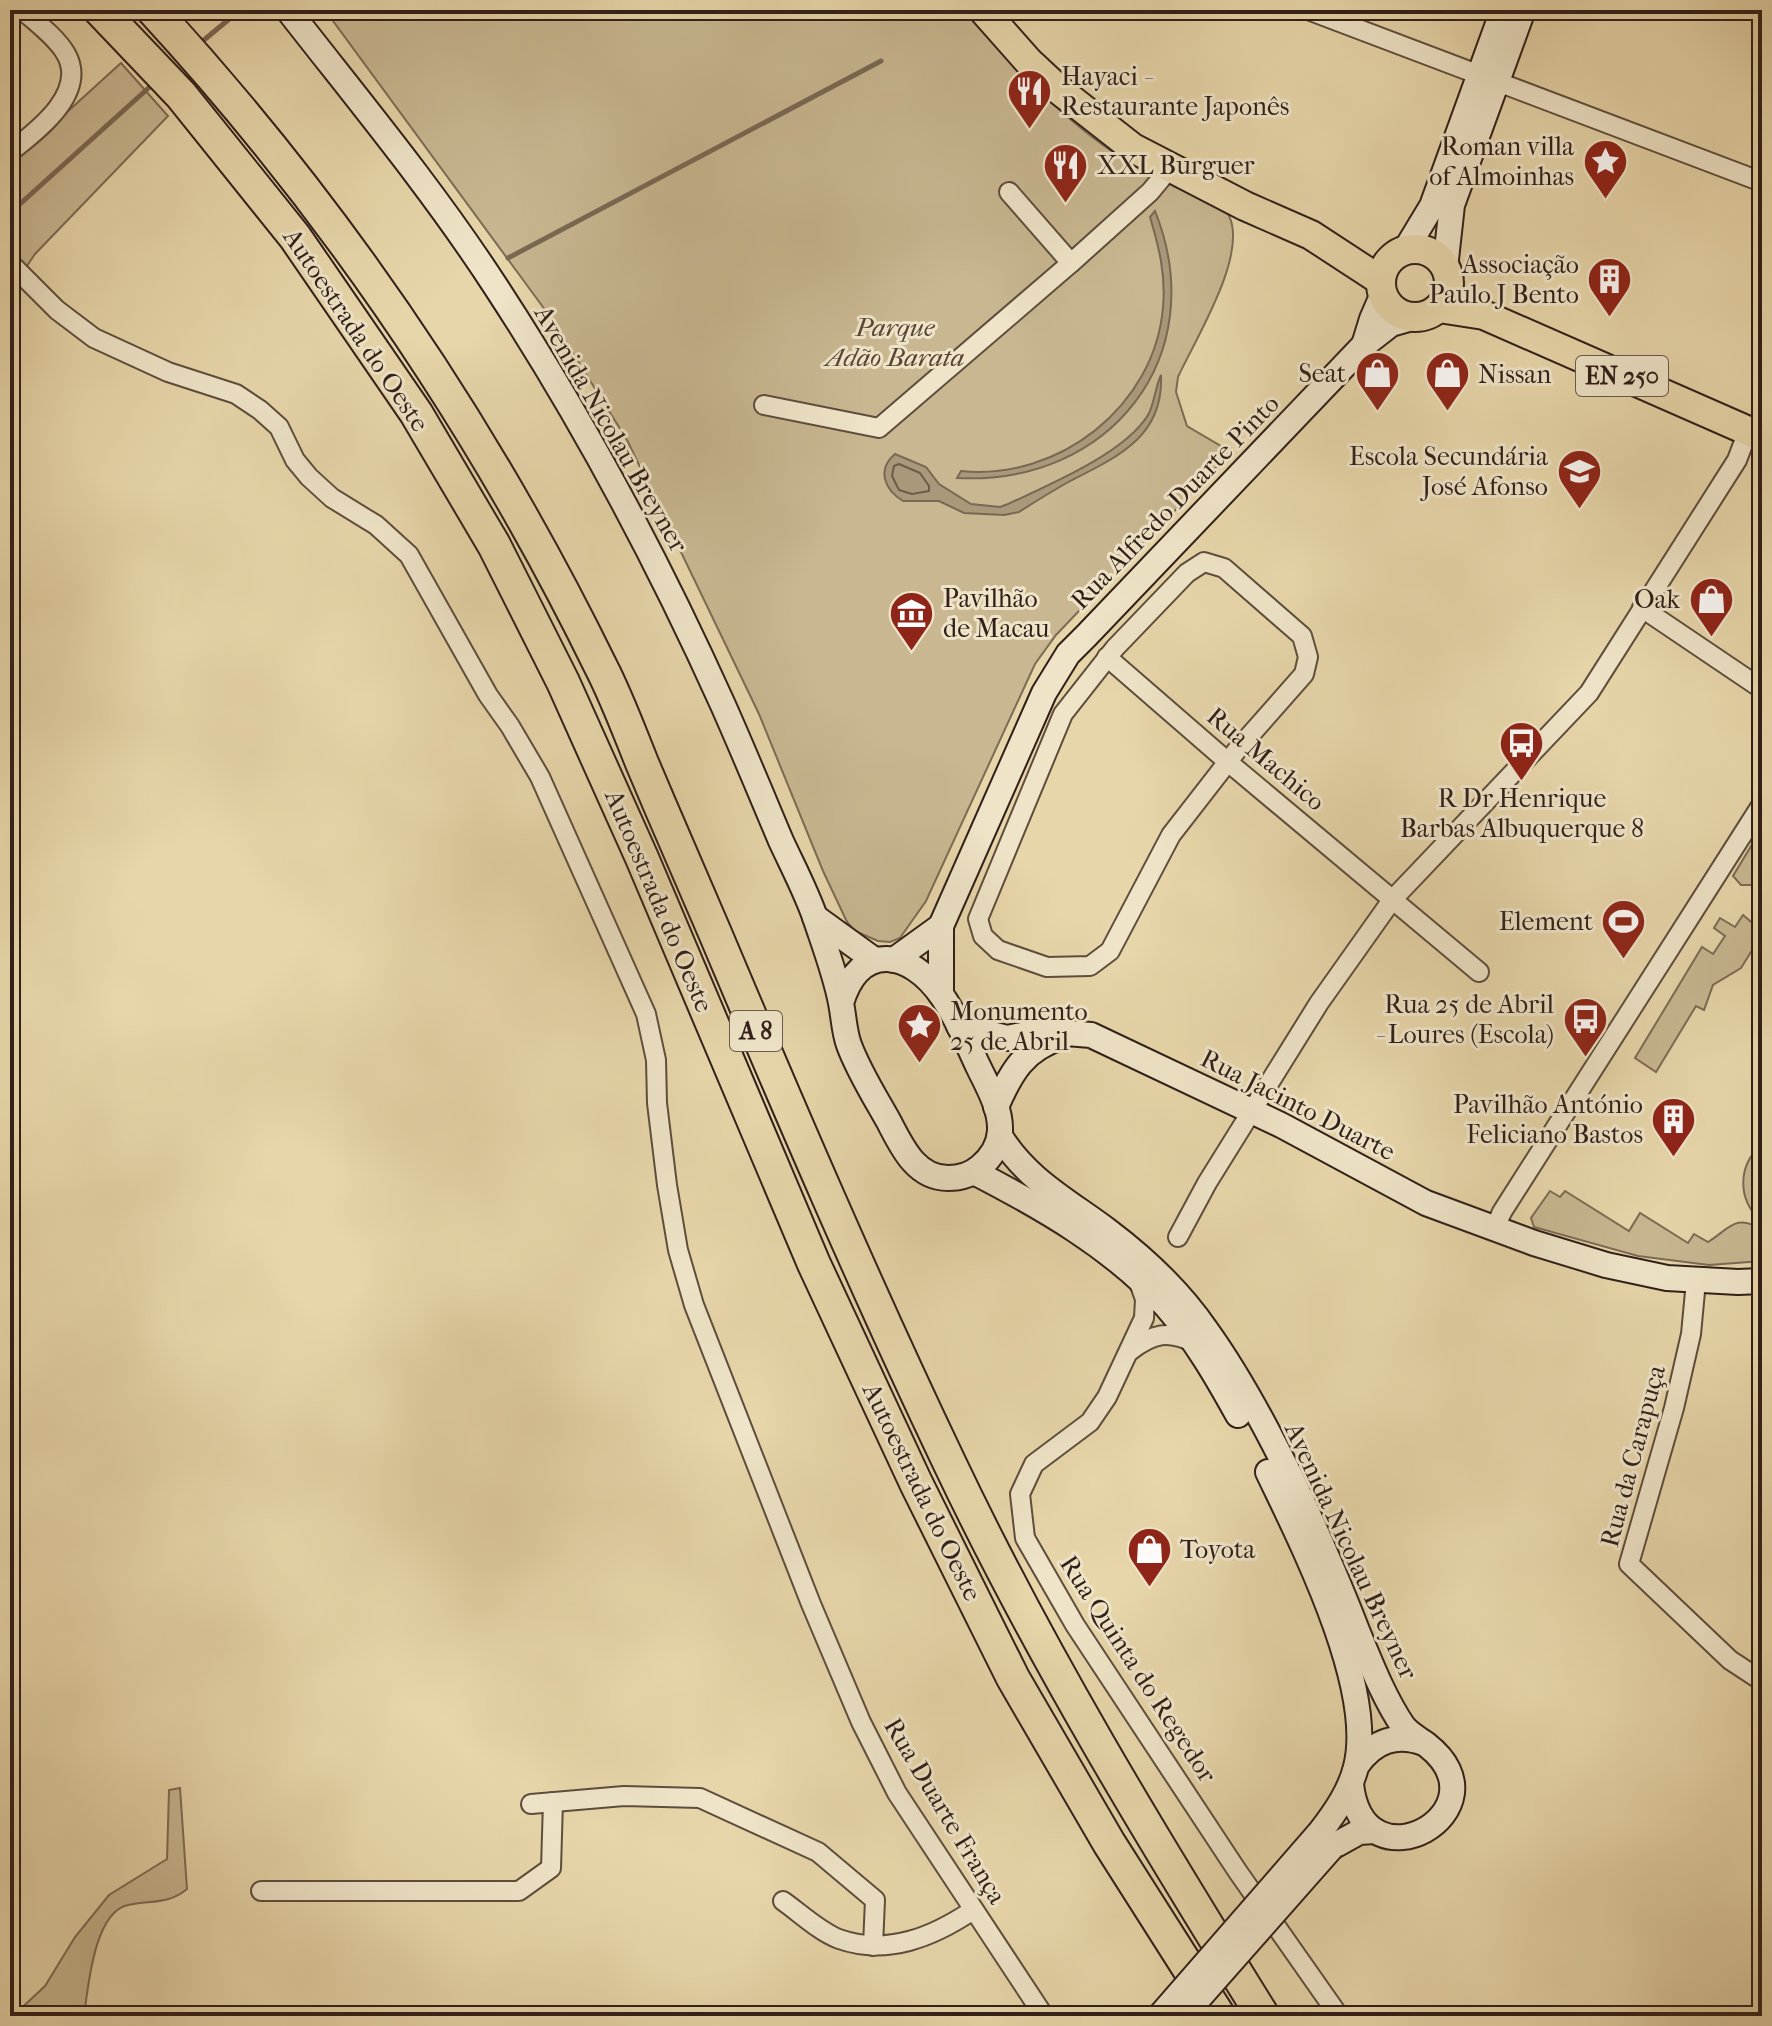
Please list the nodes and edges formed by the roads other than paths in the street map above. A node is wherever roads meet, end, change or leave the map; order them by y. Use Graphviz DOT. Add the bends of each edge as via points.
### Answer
graph roads {
  1 [pos="22,10"];
  2 [pos="100,10"];
  3 [pos="288,10"];
  4 [pos="983,10"];
  5 [pos="1308,10"];
  6 [pos="1503,10"];
  7 [pos="1523,10"];
  8 [pos="158,16"];
  9 [pos="1486,79"];
  10 [pos="10,152"];
  11 [pos="1170,168"];
  12 [pos="1762,182"];
  13 [pos="1009,192"];
  14 [pos="10,263"];
  15 [pos="1071,263"];
  16 [pos="1390,270"];
  17 [pos="1447,272"];
  18 [pos="1439,308"];
  19 [pos="1484,315"];
  20 [pos="1412,318"];
  21 [pos="1364,345"];
  22 [pos="764,405"];
  23 [pos="1755,434"];
  24 [pos="1642,608"];
  25 [pos="1107,657"];
  26 [pos="1762,689"];
  27 [pos="1228,762"];
  28 [pos="1762,804"];
  29 [pos="1392,900"];
  30 [pos="815,917"];
  31 [pos="941,926"];
  32 [pos="883,960"];
  33 [pos="1479,972"];
  34 [pos="941,994"];
  35 [pos="841,1003"];
  36 [pos="959,1026"];
  37 [pos="1076,1033"];
  38 [pos="996,1107"];
  39 [pos="1251,1111"];
  40 [pos="1000,1136"];
  41 [pos="974,1172"];
  42 [pos="1494,1230"];
  43 [pos="1178,1237"];
  44 [pos="1137,1277"];
  45 [pos="1696,1281"];
  46 [pos="1762,1281"];
  47 [pos="1195,1343"];
  48 [pos="1130,1351"];
  49 [pos="1762,1681"];
  50 [pos="1427,1745"];
  51 [pos="1354,1774"];
  52 [pos="553,1802"];
  53 [pos="531,1804"];
  54 [pos="1375,1831"];
  55 [pos="1327,1839"];
  56 [pos="261,1891"];
  57 [pos="783,1901"];
  58 [pos="973,1910"];
  59 [pos="873,1946"];
  60 [pos="1044,2016"];
  61 [pos="1160,2016"];
  62 [pos="1183,2016"];
  63 [pos="1219,2016"];
  64 [pos="1263,2016"];
  65 [pos="1339,2016"];
  1 -- 10 [label="street" via="65,52 71,84 66,98"];
  2 -- 63 [label="highway, Autoestrada do Oeste / A 8" via="181,95 295,237 416,413 494,545 563,682 814,1264 916,1483 1013,1678"];
  3 -- 30 [label="main road, Avenida Nicolau Breyner" via="435,199 558,385 659,569"];
  4 -- 11 [label="main road, EN 250" via="1059,90 1108,131"];
  5 -- 9 [label="street"];
  6 -- 9 [label="main road"];
  7 -- 9 [label="main road"];
  8 -- 64 [label="highway, Autoestrada do Oeste / A 8" via="242,108 344,240 447,392 519,512 603,670 810,1157 951,1466 1136,1810"];
  9 -- 12 [label="street"];
  9 -- 16 [label="main road, Rua Alfredo Duarte Pinto" via="1432,206"];
  9 -- 17 [label="main road" via="1452,205"];
  11 -- 15 [label="street"];
  11 -- 16 [label="main road, EN 250"];
  13 -- 15 [label="street"];
  14 -- 58 [label="street, Rua Duarte França" via="94,338 168,372 236,394 279,427 309,477 409,555 540,777 646,1014 656,1060 667,1185 694,1305 861,1722 897,1793"];
  15 -- 22 [label="street" via="879,428"];
  16 -- 17 [label="main road, EN 250" via="1420,249 1432,253"];
  16 -- 20 [label="main road, EN 250" via="1389,307"];
  16 -- 21 [label="main road, Rua Alfredo Duarte Pinto"];
  17 -- 18 [label="main road" via="1449,288"];
  17 -- 19 [label="main road, EN 250"];
  18 -- 19 [label="main road, EN 250"];
  18 -- 20 [label="main road, EN 250"];
  19 -- 23 [label="main road, EN 250"];
  20 -- 21 [label="main road, Rua Alfredo Duarte Pinto" via="1391,324"];
  21 -- 31 [label="main road, Rua Alfredo Duarte Pinto" via="1068,654 1044,693"];
  23 -- 24 [label="street"];
  24 -- 26 [label="street"];
  24 -- 29 [label="street" via="1589,693"];
  25 -- 27 [label="street, Rua Machico"];
  25 -- 27 [label="street" via="1187,573 1204,562 1224,568 1302,636 1308,657 1304,674"];
  25 -- 27 [label="street" via="1063,714 978,919 983,936 998,950 1047,967 1090,966 1110,951 1171,835"];
  27 -- 29 [label="street, Rua Machico"];
  28 -- 42 [label="street"];
  29 -- 33 [label="street, Rua Machico"];
  29 -- 39 [label="street"];
  30 -- 32 [label="main road"];
  30 -- 35 [label="main road, Avenida Nicolau Breyner"];
  31 -- 32 [label="main road"];
  31 -- 34 [label="main road, Rua Alfredo Duarte Pinto"];
  32 -- 34 [label="main road" via="910,967"];
  32 -- 35 [label="main road" via="858,969"];
  34 -- 36 [label="main road, Avenida Nicolau Breyner"];
  35 -- 41 [label="main road, Avenida Nicolau Breyner" via="855,1060 911,1161 940,1178"];
  36 -- 37 [label="main road, Rua Jacinto Duarte" via="1007,1038 1042,1031"];
  36 -- 38 [label="main road, Avenida Nicolau Breyner"];
  37 -- 38 [label="main road" via="1043,1043 1018,1064"];
  37 -- 39 [label="main road, Rua Jacinto Duarte" via="1111,1043"];
  38 -- 40 [label="main road, Avenida Nicolau Breyner"];
  39 -- 42 [label="main road, Rua Jacinto Duarte" via="1426,1203"];
  39 -- 43 [label="street"];
  40 -- 41 [label="main road" via="994,1152"];
  40 -- 50 [label="main road, Avenida Nicolau Breyner" via="1024,1169 1151,1268 1206,1329 1315,1529 1392,1707 1405,1729"];
  41 -- 44 [label="main road, Avenida Nicolau Breyner" via="1044,1211"];
  42 -- 45 [label="main road, Rua Jacinto Duarte" via="1606,1265"];
  44 -- 47 [label="main road, Avenida Nicolau Breyner"];
  44 -- 48 [label="street, Rua Quinta do Regedor" via="1146,1309"];
  45 -- 46 [label="main road, Rua Jacinto Duarte"];
  45 -- 49 [label="street, Rua da Carapuça" via="1678,1394 1629,1564 1730,1660"];
  47 -- 48 [label="street" via="1161,1334"];
  47 -- 51 [label="main road, Avenida Nicolau Breyner" via="1262,1459 1334,1619 1357,1714 1360,1747"];
  48 -- 65 [label="street, Rua Quinta do Regedor" via="1090,1422 1034,1464 1020,1494 1025,1538 1083,1637"];
  50 -- 51 [label="main road, Avenida Nicolau Breyner" via="1412,1739 1388,1740 1367,1752"];
  50 -- 54 [label="main road, Avenida Nicolau Breyner" via="1449,1771 1452,1788 1444,1813 1425,1832 1409,1837"];
  51 -- 54 [label="main road, Avenida Nicolau Breyner" via="1353,1802"];
  51 -- 55 [label="main road, Avenida Nicolau Breyner"];
  52 -- 53 [label="street"];
  52 -- 56 [label="street" via="551,1868 519,1891"];
  52 -- 59 [label="street" via="624,1796 700,1798 755,1822 818,1852 875,1900"];
  54 -- 55 [label="main road, Avenida Nicolau Breyner"];
  55 -- 61 [label="main road, Avenida Nicolau Breyner, bridge"];
  55 -- 62 [label="main road, Avenida Nicolau Breyner, bridge"];
  57 -- 59 [label="street" via="837,1939"];
  58 -- 59 [label="street" via="910,1942"];
  58 -- 60 [label="street, Rua Duarte França"];
}
